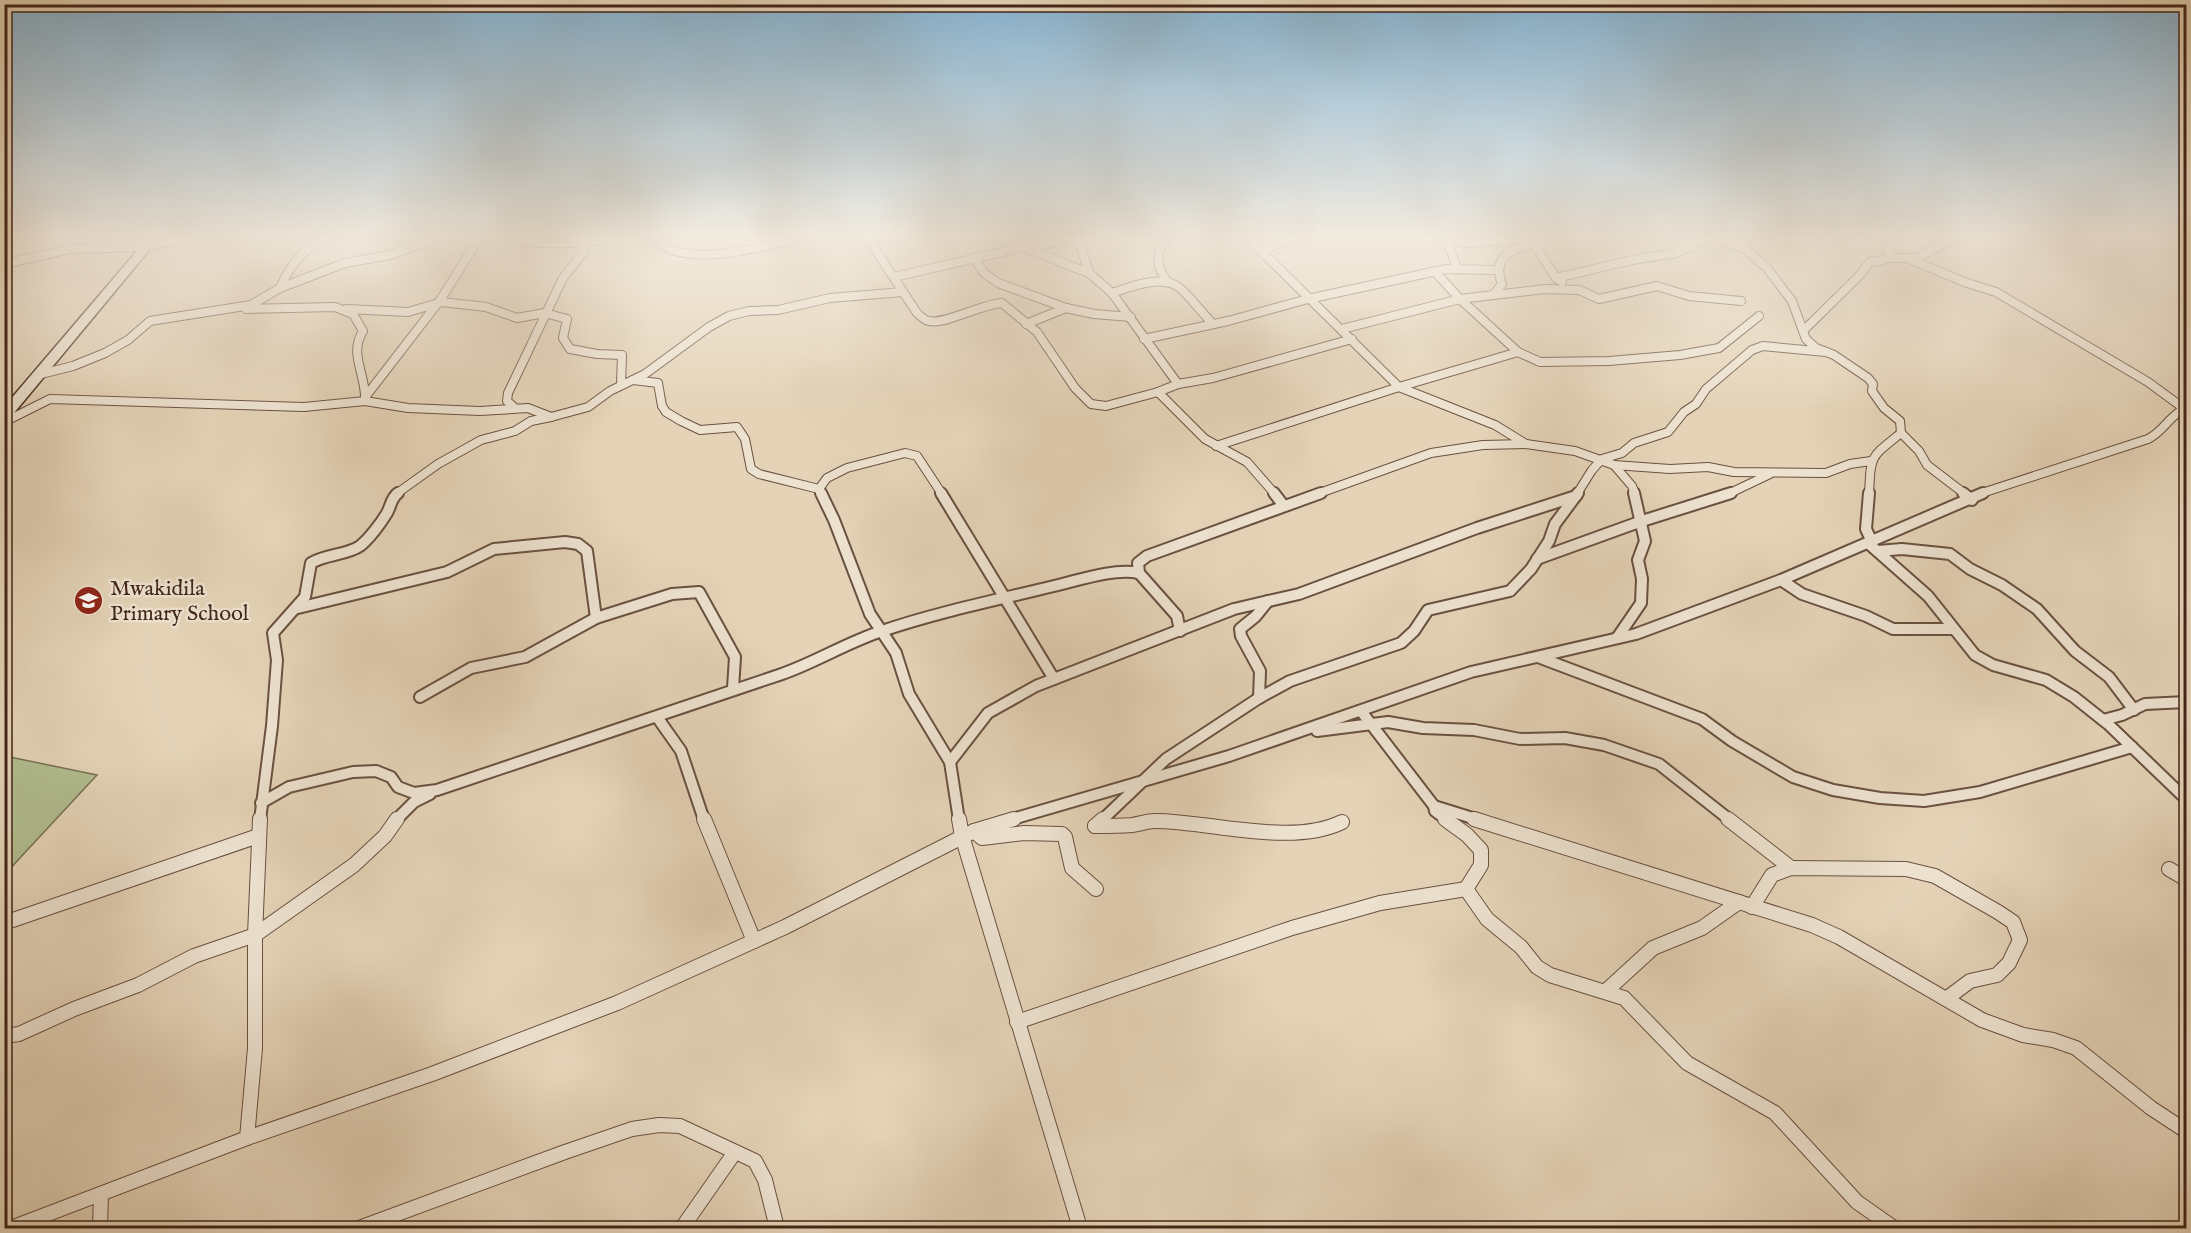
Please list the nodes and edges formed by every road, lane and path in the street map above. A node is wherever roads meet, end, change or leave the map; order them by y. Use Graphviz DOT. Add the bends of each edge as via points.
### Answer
graph roads {
  1 [pos="106,295"];
  2 [pos="269,295"];
  3 [pos="442,295"];
  4 [pos="554,295"];
  5 [pos="872,295"];
  6 [pos="905,295"];
  7 [pos="1027,295"];
  8 [pos="1113,295"];
  9 [pos="1185,295"];
  10 [pos="1304,295"];
  11 [pos="1330,295"];
  12 [pos="1456,295"];
  13 [pos="1486,295"];
  14 [pos="1587,295"];
  15 [pos="1619,295"];
  16 [pos="1683,295"];
  17 [pos="1788,295"];
  18 [pos="1840,295"];
  19 [pos="2000,295"];
  20 [pos="1308,299"];
  21 [pos="1460,299"];
  22 [pos="1741,300"];
  23 [pos="435,304"];
  24 [pos="1066,308"];
  25 [pos="234,309"];
  26 [pos="347,309"];
  27 [pos="545,313"];
  28 [pos="1131,316"];
  29 [pos="1759,316"];
  30 [pos="1026,324"];
  31 [pos="1213,324"];
  32 [pos="1342,329"];
  33 [pos="1804,330"];
  34 [pos="1144,339"];
  35 [pos="1352,339"];
  36 [pos="1518,352"];
  37 [pos="1826,352"];
  38 [pos="41,374"];
  39 [pos="633,380"];
  40 [pos="1178,384"];
  41 [pos="621,385"];
  42 [pos="1399,387"];
  43 [pos="1158,392"];
  44 [pos="366,398"];
  45 [pos="515,408"];
  46 [pos="2185,410"];
  47 [pos="4,416"];
  48 [pos="551,417"];
  49 [pos="4,422"];
  50 [pos="1901,433"];
  51 [pos="1526,444"];
  52 [pos="1216,446"];
  53 [pos="1602,459"];
  54 [pos="1871,461"];
  55 [pos="1614,465"];
  56 [pos="1773,472"];
  57 [pos="819,489"];
  58 [pos="1576,496"];
  59 [pos="1972,500"];
  60 [pos="1284,506"];
  61 [pos="1642,521"];
  62 [pos="1873,546"];
  63 [pos="1537,559"];
  64 [pos="1139,573"];
  65 [pos="1781,580"];
  66 [pos="1005,598"];
  67 [pos="1269,601"];
  68 [pos="297,608"];
  69 [pos="596,618"];
  70 [pos="1953,628"];
  71 [pos="881,631"];
  72 [pos="1180,631"];
  73 [pos="1617,639"];
  74 [pos="1538,657"];
  75 [pos="1054,679"];
  76 [pos="733,688"];
  77 [pos="420,697"];
  78 [pos="1259,698"];
  79 [pos="2187,702"];
  80 [pos="2134,710"];
  81 [pos="1361,711"];
  82 [pos="657,717"];
  83 [pos="2103,720"];
  84 [pos="1370,724"];
  85 [pos="1294,734"];
  86 [pos="2132,747"];
  87 [pos="951,762"];
  88 [pos="1144,780"];
  89 [pos="436,790"];
  90 [pos="2187,799"];
  91 [pos="261,803"];
  92 [pos="1434,806"];
  93 [pos="1342,822"];
  94 [pos="968,834"];
  95 [pos="258,836"];
  96 [pos="1791,868"];
  97 [pos="2169,869"];
  98 [pos="2187,879"];
  99 [pos="1096,889"];
  100 [pos="1466,889"];
  101 [pos="1739,902"];
  102 [pos="1752,907"];
  103 [pos="4,924"];
  104 [pos="255,935"];
  105 [pos="754,941"];
  106 [pos="1606,991"];
  107 [pos="1946,999"];
  108 [pos="1017,1022"];
  109 [pos="4,1036"];
  110 [pos="2187,1131"];
  111 [pos="247,1138"];
  112 [pos="735,1152"];
  113 [pos="101,1194"];
  114 [pos="380,1225"];
  115 [pos="11,1228"];
  116 [pos="100,1228"];
  117 [pos="359,1228"];
  118 [pos="682,1228"];
  119 [pos="777,1228"];
  120 [pos="1080,1228"];
  121 [pos="1894,1228"];
  1 -- 38 [label="main road"];
  2 -- 25 [label="street"];
  3 -- 23 [label="street"];
  4 -- 27 [label="street"];
  5 -- 39 [label="street" via="729,316"];
  6 -- 30 [label="street" via="928,321 1002,303"];
  7 -- 24 [label="street"];
  8 -- 28 [label="street"];
  9 -- 31 [label="street"];
  10 -- 20 [label="street"];
  11 -- 20 [label="street"];
  12 -- 21 [label="street"];
  13 -- 21 [label="street"];
  14 -- 15 [label="street" via="1599,299"];
  16 -- 22 [label="street"];
  17 -- 33 [label="street"];
  18 -- 33 [label="street"];
  19 -- 46 [label="street" via="2148,382"];
  20 -- 31 [label="street"];
  20 -- 32 [label="street"];
  21 -- 32 [label="street"];
  21 -- 36 [label="street"];
  23 -- 26 [label="street" via="408,312"];
  23 -- 27 [label="street" via="486,307 517,318"];
  23 -- 44 [label="street"];
  24 -- 28 [label="street"];
  24 -- 30 [label="street"];
  25 -- 26 [label="street"];
  25 -- 38 [label="street" via="150,321 131,338 89,361"];
  26 -- 44 [label="street" via="363,331 356,343"];
  27 -- 41 [label="street" via="567,319 563,338 570,349 622,355"];
  27 -- 45 [label="street" via="508,393 507,401"];
  28 -- 34 [label="street"];
  29 -- 36 [label="street" via="1719,348 1680,355 1540,362"];
  30 -- 43 [label="street" via="1040,335 1090,404 1098,407"];
  31 -- 34 [label="street"];
  32 -- 35 [label="street"];
  33 -- 37 [label="street" via="1806,339"];
  34 -- 40 [label="street"];
  35 -- 40 [label="street"];
  35 -- 42 [label="street"];
  36 -- 42 [label="street"];
  37 -- 50 [label="street" via="1874,384 1874,397 1900,421"];
  37 -- 53 [label="street" via="1763,346 1752,350 1706,388 1668,432"];
  38 -- 47 [label="main road"];
  39 -- 41 [label="street"];
  39 -- 57 [label="street" via="658,383 659,400 666,412 700,430 737,427 746,439 751,469 760,476"];
  40 -- 43 [label="street"];
  41 -- 48 [label="street" via="588,407"];
  42 -- 51 [label="street" via="1495,425"];
  42 -- 52 [label="street"];
  43 -- 52 [label="street" via="1188,425"];
  44 -- 45 [label="street" via="386,406 408,408"];
  44 -- 49 [label="street" via="304,407 50,399"];
  45 -- 48 [label="street" via="528,408"];
  46 -- 59 [label="street" via="2174,414 2161,433 2148,439 1994,489"];
  48 -- 68 [label="street" via="481,440 413,480 394,496 387,513 361,545 311,563 305,597"];
  50 -- 54 [label="street"];
  50 -- 59 [label="street" via="1927,465"];
  51 -- 53 [label="street"];
  51 -- 60 [label="street" via="1483,445 1431,453"];
  52 -- 60 [label="street" via="1242,458 1260,474"];
  53 -- 55 [label="street"];
  53 -- 58 [label="street"];
  54 -- 56 [label="street" via="1826,473"];
  54 -- 62 [label="street" via="1866,530"];
  55 -- 56 [label="street"];
  55 -- 61 [label="street" via="1632,486"];
  56 -- 61 [label="street" via="1726,495"];
  57 -- 66 [label="street" via="827,478 848,468 905,453 917,456"];
  57 -- 71 [label="street" via="870,614"];
  58 -- 63 [label="street" via="1555,524"];
  58 -- 67 [label="street" via="1299,594"];
  59 -- 62 [label="street"];
  60 -- 64 [label="street" via="1147,556 1138,563"];
  61 -- 63 [label="street"];
  61 -- 73 [label="street" via="1645,541 1638,560 1641,603"];
  62 -- 65 [label="street"];
  62 -- 70 [label="street" via="1915,581"];
  62 -- 80 [label="street" via="1950,554 2002,585 2037,609 2075,651 2109,677"];
  63 -- 78 [label="street" via="1510,591 1428,610 1401,643 1290,681"];
  64 -- 66 [label="street" via="1089,578"];
  64 -- 72 [label="street" via="1177,616"];
  65 -- 70 [label="street" via="1802,594 1893,629"];
  65 -- 73 [label="street"];
  66 -- 71 [label="street"];
  66 -- 75 [label="street"];
  67 -- 72 [label="street" via="1234,609"];
  67 -- 78 [label="street" via="1240,628 1260,670"];
  68 -- 69 [label="street" via="447,572 494,549 565,542 578,544 587,551"];
  68 -- 91 [label="street" via="273,633 277,649 272,726"];
  69 -- 76 [label="street" via="672,594 699,592 735,657"];
  69 -- 77 [label="street" via="525,657 471,668"];
  70 -- 83 [label="street" via="1976,656 1995,666 2043,677"];
  71 -- 76 [label="street" via="784,673"];
  71 -- 87 [label="street" via="896,653 909,694"];
  72 -- 75 [label="street"];
  73 -- 74 [label="street"];
  74 -- 81 [label="street" via="1471,672"];
  74 -- 86 [label="street" via="1702,719 1793,777 1833,790 1880,798 1924,801 1980,792"];
  75 -- 87 [label="street" via="988,713"];
  76 -- 82 [label="street"];
  78 -- 88 [label="street" via="1166,759"];
  79 -- 80 [label="street" via="2145,704"];
  80 -- 83 [label="street"];
  81 -- 84 [label="street"];
  81 -- 85 [label="street"];
  82 -- 89 [label="street"];
  82 -- 105 [label="street" via="681,752 706,826"];
  83 -- 86 [label="street"];
  84 -- 85 [label="street"];
  84 -- 92 [label="street"];
  84 -- 96 [label="street" via="1388,722 1604,745 1659,764"];
  85 -- 88 [label="street"];
  86 -- 90 [label="street"];
  87 -- 94 [label="street"];
  88 -- 93 [label="street" via="1095,826 1154,821 1303,832"];
  88 -- 94 [label="street"];
  89 -- 91 [label="street" via="414,793 376,771 353,772 289,787"];
  89 -- 104 [label="street" via="399,815 385,836 354,865"];
  91 -- 95 [label="street"];
  92 -- 100 [label="street" via="1481,850 1481,865"];
  92 -- 101 [label="street"];
  94 -- 99 [label="street" via="982,838 1062,834 1072,870"];
  94 -- 105 [label="street"];
  94 -- 108 [label="street"];
  95 -- 103 [label="street"];
  95 -- 104 [label="street"];
  96 -- 102 [label="street" via="1772,875"];
  96 -- 107 [label="street" via="1921,872 1935,876 2013,922 2020,940 2008,963 1997,975 1970,981"];
  97 -- 98 [label="street"];
  100 -- 106 [label="street" via="1487,919 1521,947 1537,967 1550,975"];
  100 -- 108 [label="street" via="1380,903 1292,928"];
  101 -- 102 [label="street"];
  101 -- 106 [label="street" via="1702,928 1653,948"];
  102 -- 107 [label="street" via="1839,937"];
  104 -- 109 [label="street" via="194,956 19,1034"];
  104 -- 111 [label="street" via="255,1048"];
  105 -- 111 [label="street" via="606,1007 432,1074"];
  106 -- 121 [label="street" via="1624,998 1687,1063 1775,1113 1857,1202"];
  107 -- 110 [label="street" via="2004,1029 2076,1048 2141,1101"];
  108 -- 120 [label="street"];
  111 -- 113 [label="street"];
  112 -- 114 [label="street" via="680,1126 632,1130"];
  112 -- 118 [label="street"];
  112 -- 119 [label="street" via="755,1161 765,1180"];
  113 -- 115 [label="street"];
  113 -- 116 [label="street"];
  114 -- 117 [label="street"];
}
